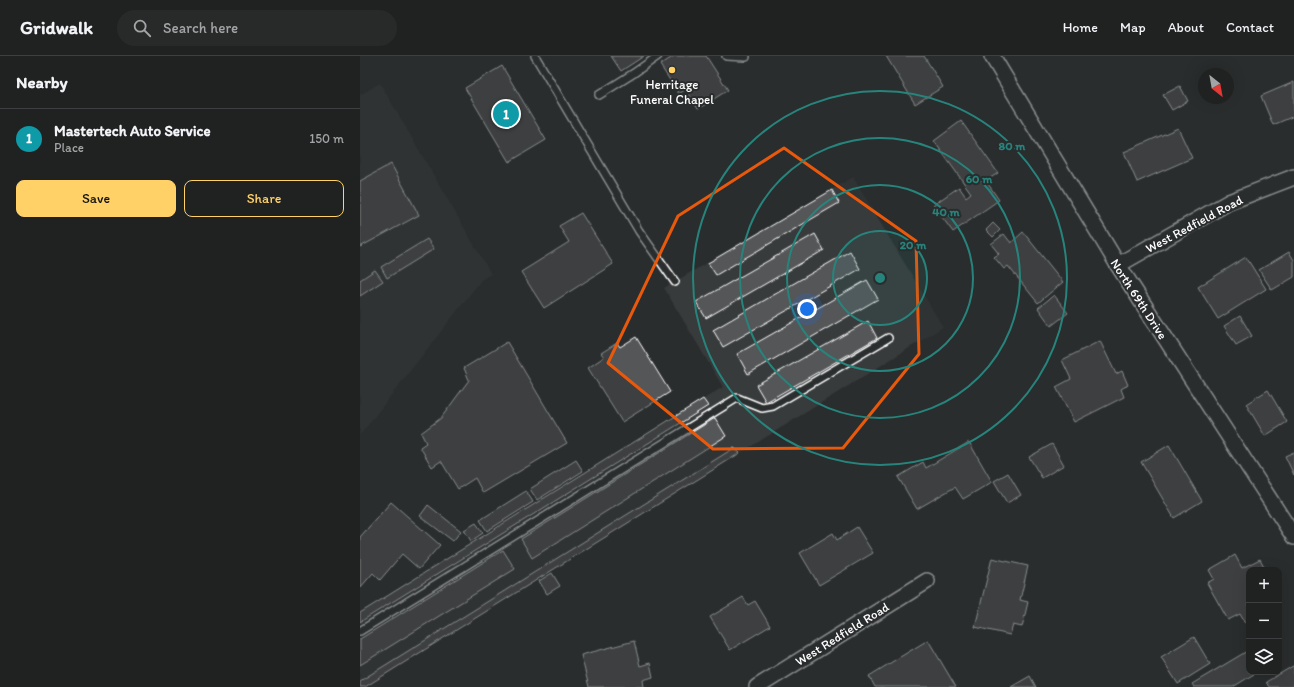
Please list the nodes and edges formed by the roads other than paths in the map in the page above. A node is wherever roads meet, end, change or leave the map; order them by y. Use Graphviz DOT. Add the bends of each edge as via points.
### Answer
graph roads {
  1 [pos="535,56"];
  2 [pos="658,56"];
  3 [pos="726,56"];
  4 [pos="992,56"];
  5 [pos="746,57"];
  6 [pos="599,94"];
  7 [pos="1294,177"];
  8 [pos="1118,265"];
  9 [pos="675,282"];
  10 [pos="888,338"];
  11 [pos="1294,537"];
  12 [pos="927,581"];
  13 [pos="360,631"];
  14 [pos="757,687"];
  1 -- 9 [label="lane" via="639,230"];
  2 -- 6 [label="lane"];
  3 -- 5 [label="lane"];
  4 -- 8 [label="street, North 69th Drive"];
  7 -- 8 [label="street, West Redfield Road" via="1230,202"];
  8 -- 11 [label="street, North 69th Drive"];
  10 -- 13 [label="lane" via="773,406 762,408 737,398"];
  12 -- 14 [label="street, West Redfield Road"];
}
